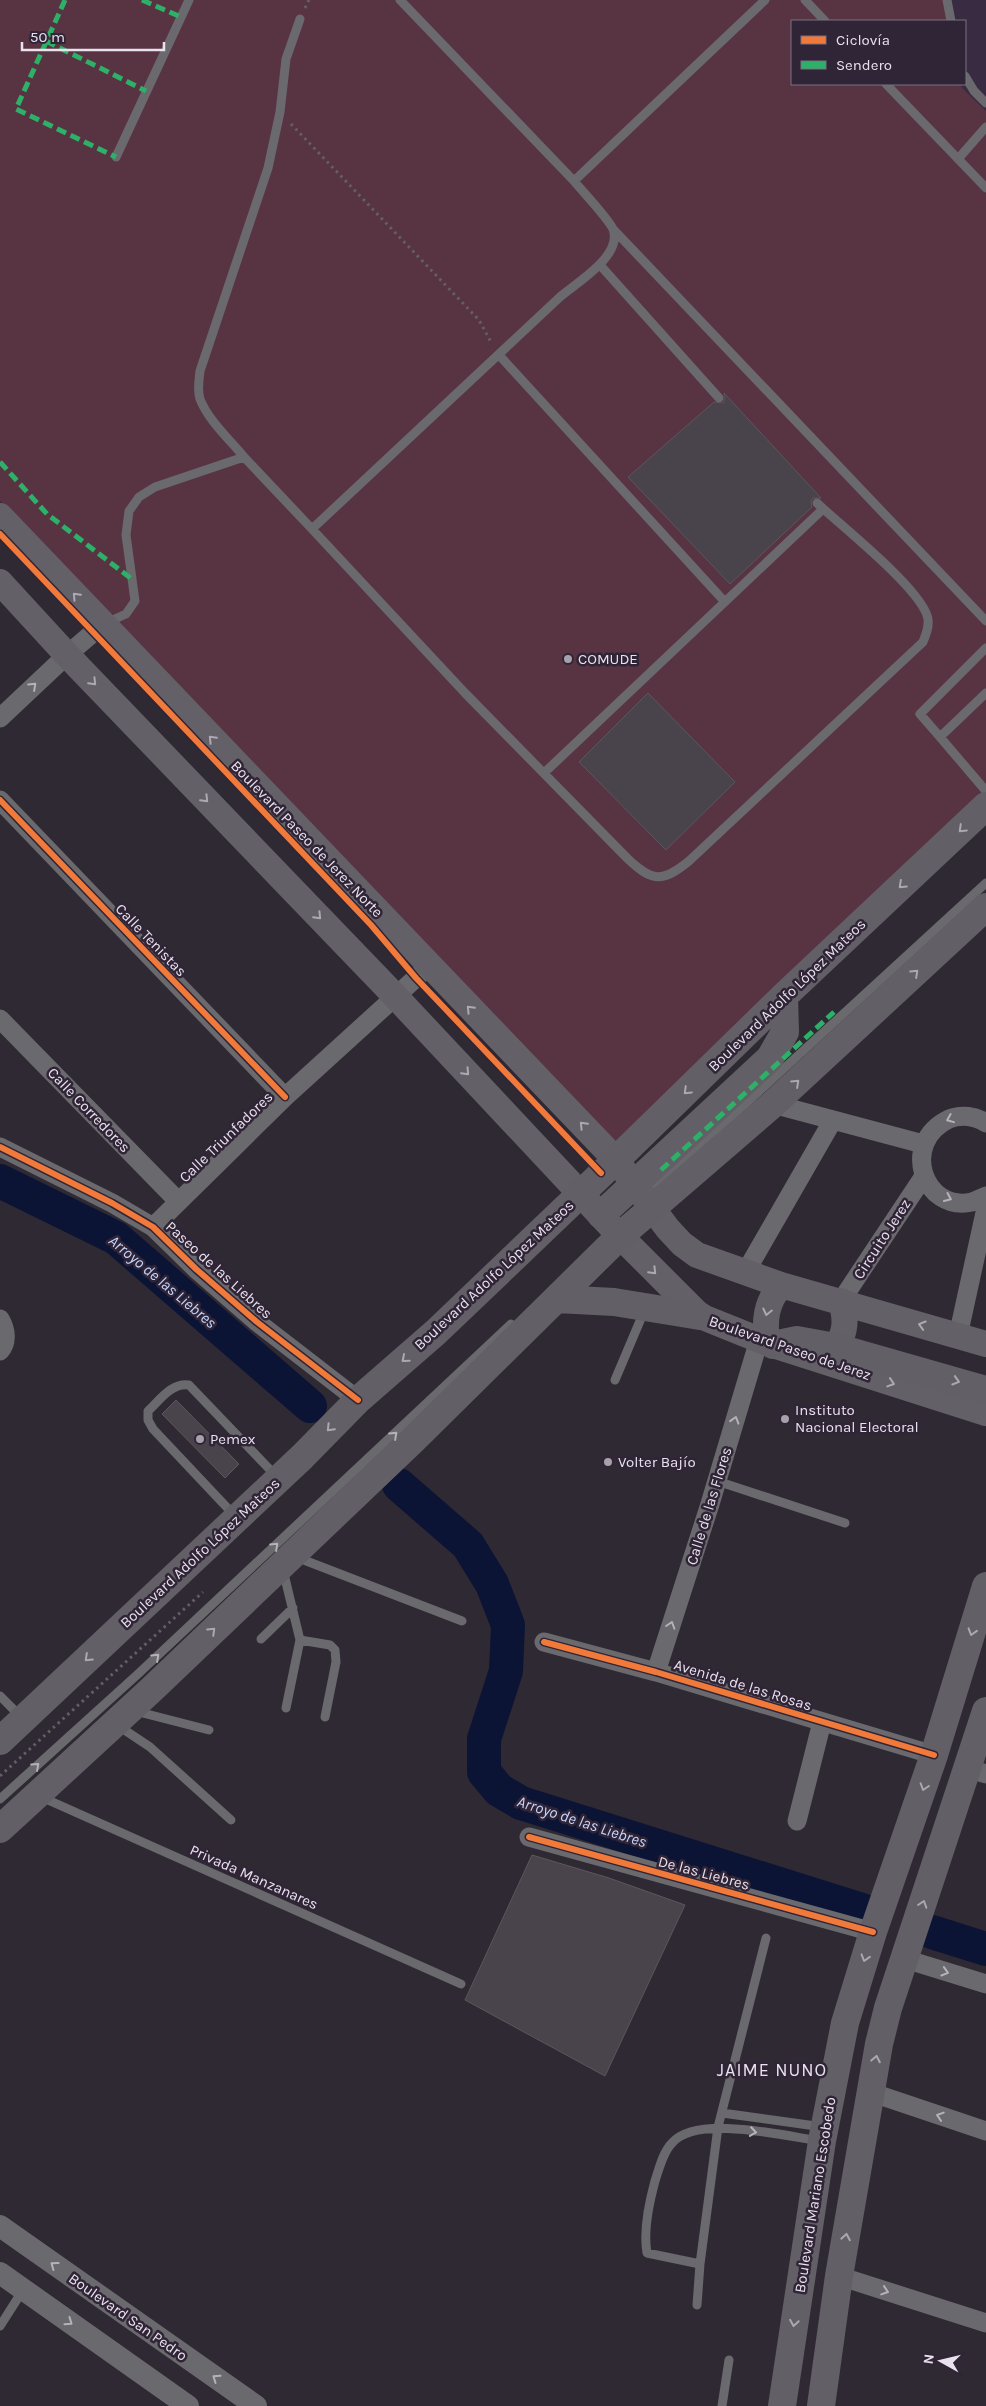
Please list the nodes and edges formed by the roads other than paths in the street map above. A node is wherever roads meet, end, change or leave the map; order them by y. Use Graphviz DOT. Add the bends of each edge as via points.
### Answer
graph roads {
  1 [pos="189,0"];
  2 [pos="400,0"];
  3 [pos="765,0"];
  4 [pos="805,0"];
  5 [pos="947,0"];
  6 [pos="300,19"];
  7 [pos="824,20"];
  8 [pos="951,20"];
  9 [pos="966,78"];
  10 [pos="887,85"];
  11 [pos="986,103"];
  12 [pos="986,127"];
  13 [pos="116,157"];
  14 [pos="958,159"];
  15 [pos="574,181"];
  16 [pos="986,188"];
  17 [pos="613,229"];
  18 [pos="600,265"];
  19 [pos="499,355"];
  20 [pos="719,398"];
  21 [pos="244,457"];
  22 [pos="0,516"];
  23 [pos="312,529"];
  24 [pos="0,582"];
  25 [pos="725,602"];
  26 [pos="986,621"];
  27 [pos="102,625"];
  28 [pos="986,648"];
  29 [pos="67,655"];
  30 [pos="986,693"];
  31 [pos="0,718"];
  32 [pos="940,737"];
  33 [pos="544,772"];
  34 [pos="986,791"];
  35 [pos="0,800"];
  36 [pos="986,806"];
  37 [pos="986,883"];
  38 [pos="986,907"];
  39 [pos="429,966"];
  40 [pos="784,996"];
  41 [pos="396,997"];
  42 [pos="0,1019"];
  43 [pos="286,1097"];
  44 [pos="773,1104"];
  45 [pos="833,1120"];
  46 [pos="986,1123"];
  47 [pos="923,1144"];
  48 [pos="0,1147"];
  49 [pos="616,1160"];
  50 [pos="924,1176"];
  51 [pos="580,1194"];
  52 [pos="986,1196"];
  53 [pos="643,1197"];
  54 [pos="178,1201"];
  55 [pos="986,1208"];
  56 [pos="153,1226"];
  57 [pos="612,1227"];
  58 [pos="745,1273"];
  59 [pos="781,1284"];
  60 [pos="557,1298"];
  61 [pos="841,1301"];
  62 [pos="646,1307"];
  63 [pos="520,1316"];
  64 [pos="700,1316"];
  65 [pos="0,1319"];
  66 [pos="958,1336"];
  67 [pos="766,1343"];
  68 [pos="986,1344"];
  69 [pos="835,1347"];
  70 [pos="1,1350"];
  71 [pos="614,1380"];
  72 [pos="986,1390"];
  73 [pos="358,1400"];
  74 [pos="986,1413"];
  75 [pos="279,1479"];
  76 [pos="717,1481"];
  77 [pos="237,1518"];
  78 [pos="845,1523"];
  79 [pos="286,1560"];
  80 [pos="986,1586"];
  81 [pos="293,1608"];
  82 [pos="462,1621"];
  83 [pos="261,1639"];
  84 [pos="300,1640"];
  85 [pos="544,1642"];
  86 [pos="656,1672"];
  87 [pos="0,1696"];
  88 [pos="286,1708"];
  89 [pos="986,1711"];
  90 [pos="122,1717"];
  91 [pos="325,1717"];
  92 [pos="23,1719"];
  93 [pos="822,1722"];
  94 [pos="209,1730"];
  95 [pos="982,1738"];
  96 [pos="0,1741"];
  97 [pos="934,1755"];
  98 [pos="976,1771"];
  99 [pos="36,1795"];
  100 [pos="0,1799"];
  101 [pos="231,1820"];
  102 [pos="797,1821"];
  103 [pos="0,1829"];
  104 [pos="529,1837"];
  105 [pos="873,1932"];
  106 [pos="766,1938"];
  107 [pos="905,1959"];
  108 [pos="462,1984"];
  109 [pos="986,1984"];
  110 [pos="870,2092"];
  111 [pos="722,2113"];
  112 [pos="718,2127"];
  113 [pos="986,2131"];
  114 [pos="823,2134"];
  115 [pos="0,2226"];
  116 [pos="700,2264"];
  117 [pos="0,2274"];
  118 [pos="839,2276"];
  119 [pos="23,2290"];
  120 [pos="697,2305"];
  121 [pos="986,2323"];
  122 [pos="0,2326"];
  123 [pos="729,2360"];
  124 [pos="188,2406"];
  125 [pos="256,2406"];
  126 [pos="722,2406"];
  127 [pos="782,2406"];
  128 [pos="821,2406"];
  1 -- 13 [label="lane"];
  2 -- 15 [label="lane"];
  3 -- 15 [label="lane"];
  4 -- 7 [label="lane"];
  5 -- 8 [label="lane"];
  6 -- 21 [label="lane" via="286,59 276,141 207,348 198,387 205,408"];
  9 -- 11 [label="lane"];
  10 -- 14 [label="lane"];
  12 -- 14 [label="lane"];
  14 -- 16 [label="lane"];
  15 -- 17 [label="lane"];
  17 -- 18 [label="lane" via="612,250"];
  17 -- 26 [label="lane"];
  18 -- 19 [label="lane" via="560,296"];
  18 -- 20 [label="lane"];
  19 -- 23 [label="lane"];
  19 -- 25 [label="lane"];
  21 -- 23 [label="lane"];
  21 -- 27 [label="lane" via="155,487 139,497 129,511 126,535 135,601 126,614"];
  27 -- 22 [label="main road, Boulevard Paseo de Jerez Norte, one-way"];
  23 -- 33 [label="lane" via="465,693"];
  24 -- 29 [label="main road"];
  25 -- 33 [label="lane"];
  25 -- 33 [label="lane" via="820,506 871,550 920,602 928,618 928,629 923,642 912,654 689,862 664,878 650,876 638,867"];
  27 -- 29 [label="street"];
  39 -- 27 [label="main road, Boulevard Paseo de Jerez Norte, one-way"];
  28 -- 32 [label="lane" via="920,714"];
  31 -- 29 [label="street, one-way"];
  29 -- 41 [label="main road, one-way"];
  30 -- 32 [label="lane"];
  32 -- 34 [label="lane"];
  35 -- 43 [label="street, Calle Tenistas"];
  36 -- 40 [label="main road, Boulevard Adolfo López Mateos, one-way"];
  37 -- 53 [label="lane"];
  44 -- 38 [label="main road, one-way"];
  39 -- 41 [label="street, Calle Triunfadores"];
  49 -- 39 [label="main road, Boulevard Paseo de Jerez Norte, one-way"];
  40 -- 49 [label="main road, Boulevard Adolfo López Mateos, one-way"];
  40 -- 53 [label="main road" via="786,1032 770,1058"];
  41 -- 43 [label="street, Calle Triunfadores"];
  41 -- 51 [label="main road, one-way"];
  42 -- 54 [label="street, Calle Corredores"];
  43 -- 54 [label="street, Calle Triunfadores"];
  44 -- 45 [label="street"];
  44 -- 53 [label="main road"];
  45 -- 47 [label="street"];
  45 -- 58 [label="street"];
  46 -- 47 [label="street, one-way" via="979,1118 956,1116 936,1126"];
  47 -- 50 [label="street" via="920,1160"];
  48 -- 56 [label="street, Paseo de las Liebres"];
  49 -- 51 [label="main road, Boulevard Adolfo López Mateos"];
  49 -- 53 [label="main road"];
  50 -- 52 [label="street, one-way" via="934,1192 952,1202 971,1203"];
  50 -- 61 [label="street, Circuito Jerez"];
  51 -- 57 [label="main road, Boulevard Paseo de Jerez"];
  51 -- 73 [label="main road, Boulevard Adolfo López Mateos, one-way" via="436,1332"];
  53 -- 57 [label="main road"];
  53 -- 58 [label="main road" via="682,1244 697,1255"];
  54 -- 56 [label="street, Calle Triunfadores"];
  55 -- 66 [label="street"];
  56 -- 73 [label="street, Paseo de las Liebres" via="257,1322"];
  57 -- 60 [label="main road"];
  57 -- 64 [label="main road, Boulevard Paseo de Jerez, one-way"];
  58 -- 59 [label="main road"];
  59 -- 61 [label="main road"];
  59 -- 67 [label="main road, one-way" via="772,1295 766,1313"];
  60 -- 62 [label="main road"];
  60 -- 79 [label="main road"];
  66 -- 61 [label="main road, one-way"];
  61 -- 69 [label="main road" via="845,1327"];
  62 -- 64 [label="main road"];
  62 -- 71 [label="lane"];
  100 -- 63 [label="lane, one-way"];
  64 -- 67 [label="main road, Boulevard Paseo de Jerez"];
  65 -- 70 [label="street" via="5,1332"];
  66 -- 68 [label="main road"];
  67 -- 69 [label="main road" via="797,1340"];
  67 -- 74 [label="main road, Boulevard Paseo de Jerez, one-way"];
  76 -- 67 [label="street, Calle de las Flores, one-way"];
  69 -- 72 [label="main road, one-way"];
  73 -- 75 [label="main road, Boulevard Adolfo López Mateos, one-way"];
  75 -- 77 [label="main road, Boulevard Adolfo López Mateos"];
  75 -- 77 [label="lane" via="189,1386 174,1386 148,1411 148,1420"];
  76 -- 78 [label="lane"];
  86 -- 76 [label="street, Calle de las Flores, one-way"];
  77 -- 92 [label="main road, Boulevard Adolfo López Mateos, one-way"];
  79 -- 81 [label="lane"];
  79 -- 82 [label="lane"];
  90 -- 79 [label="main road, one-way"];
  80 -- 97 [label="main road, Boulevard Mariano Escobedo, one-way"];
  81 -- 83 [label="lane"];
  81 -- 84 [label="lane"];
  84 -- 88 [label="lane"];
  84 -- 91 [label="lane" via="330,1645 335,1650 336,1662"];
  85 -- 86 [label="street, Avenida de las Rosas"];
  86 -- 93 [label="street, Avenida de las Rosas"];
  87 -- 92 [label="lane"];
  89 -- 95 [label="main road"];
  90 -- 94 [label="lane"];
  90 -- 99 [label="main road"];
  90 -- 101 [label="lane" via="150,1747"];
  92 -- 96 [label="main road, Boulevard Adolfo López Mateos"];
  93 -- 97 [label="street, Avenida de las Rosas"];
  93 -- 102 [label="street"];
  95 -- 98 [label="main road"];
  97 -- 105 [label="main road, Boulevard Mariano Escobedo, one-way"];
  107 -- 98 [label="main road, one-way"];
  99 -- 103 [label="main road"];
  99 -- 108 [label="lane, Privada Manzanares"];
  104 -- 105 [label="street, De las Liebres"];
  105 -- 114 [label="main road, Boulevard Mariano Escobedo, one-way" via="845,2023"];
  106 -- 111 [label="lane"];
  107 -- 109 [label="street, one-way"];
  110 -- 107 [label="main road, one-way" via="888,2008"];
  113 -- 110 [label="street, one-way"];
  118 -- 110 [label="main road, one-way"];
  111 -- 112 [label="lane"];
  111 -- 114 [label="lane"];
  112 -- 114 [label="lane, one-way"];
  112 -- 116 [label="lane"];
  112 -- 116 [label="lane" via="687,2132 672,2143 659,2167 651,2197 647,2253"];
  114 -- 127 [label="main road, Boulevard Mariano Escobedo, one-way"];
  125 -- 115 [label="street, Boulevard San Pedro, one-way"];
  116 -- 120 [label="lane"];
  117 -- 119 [label="street"];
  118 -- 121 [label="street, one-way"];
  118 -- 128 [label="main road"];
  119 -- 122 [label="lane"];
  119 -- 124 [label="street, one-way"];
  123 -- 126 [label="lane"];
}
